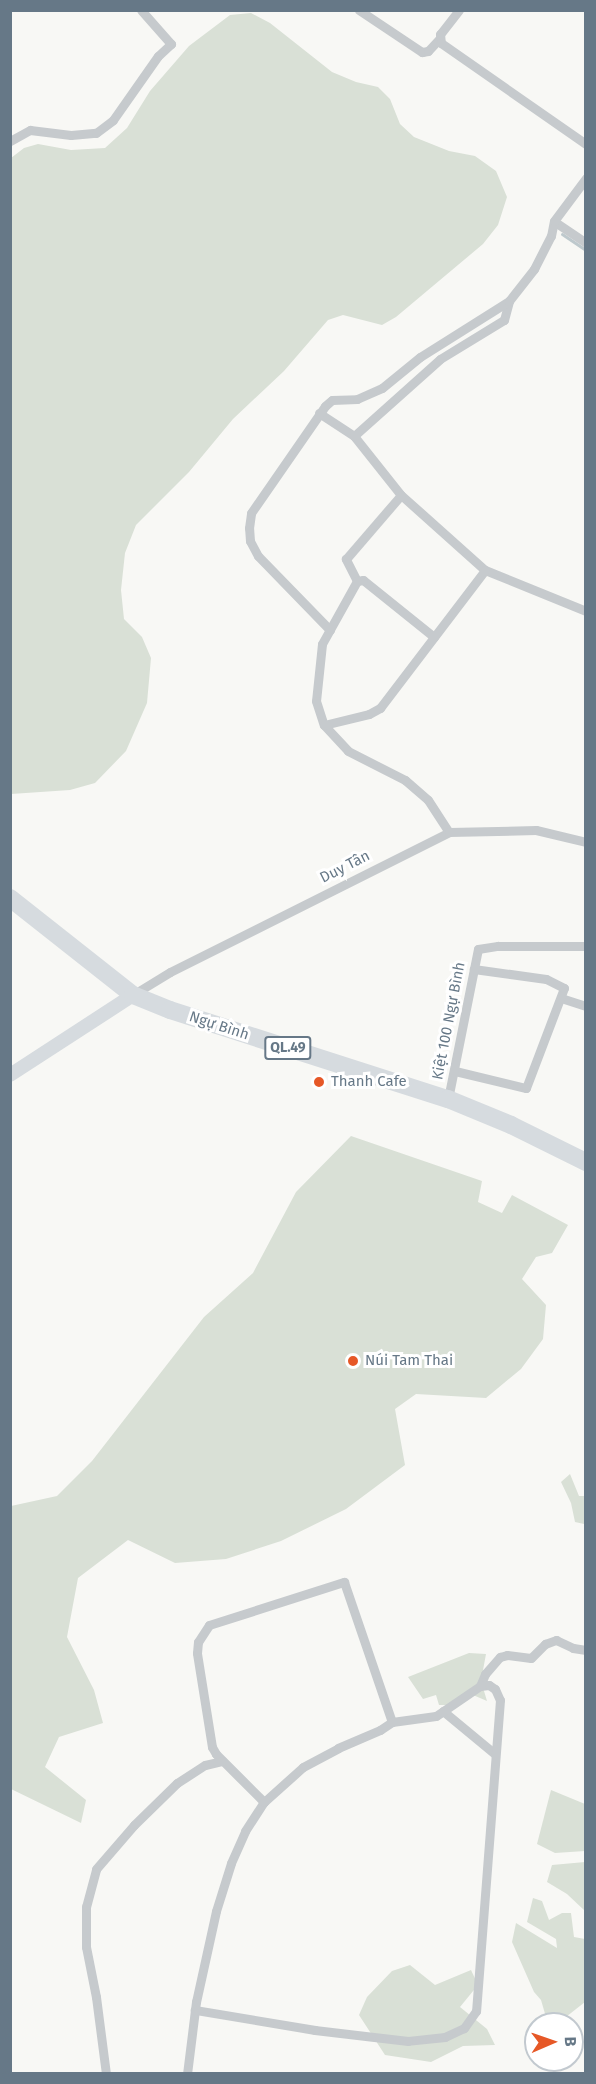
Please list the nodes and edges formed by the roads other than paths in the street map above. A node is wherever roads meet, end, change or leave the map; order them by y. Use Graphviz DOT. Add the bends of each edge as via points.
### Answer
graph roads {
  1 [pos="141,10"];
  2 [pos="359,10"];
  3 [pos="459,10"];
  4 [pos="439,39"];
  5 [pos="10,141"];
  6 [pos="585,144"];
  7 [pos="585,178"];
  8 [pos="554,224"];
  9 [pos="585,243"];
  10 [pos="508,301"];
  11 [pos="319,413"];
  12 [pos="354,436"];
  13 [pos="401,495"];
  14 [pos="486,570"];
  15 [pos="357,581"];
  16 [pos="585,610"];
  17 [pos="330,630"];
  18 [pos="434,637"];
  19 [pos="324,725"];
  20 [pos="449,832"];
  21 [pos="585,842"];
  22 [pos="10,898"];
  23 [pos="585,946"];
  24 [pos="474,969"];
  25 [pos="133,995"];
  26 [pos="561,998"];
  27 [pos="585,1006"];
  28 [pos="455,1071"];
  29 [pos="10,1075"];
  30 [pos="448,1099"];
  31 [pos="585,1162"];
  32 [pos="585,1650"];
  33 [pos="480,1686"];
  34 [pos="443,1711"];
  35 [pos="392,1722"];
  36 [pos="495,1754"];
  37 [pos="223,1761"];
  38 [pos="264,1802"];
  39 [pos="195,2010"];
  40 [pos="106,2073"];
  41 [pos="187,2073"];
  1 -- 5 [label="street" via="168,40 113,120 71,135 30,130"];
  2 -- 4 [label="street" via="422,52"];
  3 -- 4 [label="street"];
  4 -- 6 [label="street"];
  7 -- 8 [label="street"];
  8 -- 9 [label="street"];
  8 -- 10 [label="street" via="534,269"];
  10 -- 11 [label="street" via="420,357 382,388 357,399 332,400"];
  10 -- 12 [label="street" via="504,320 440,359"];
  11 -- 12 [label="street"];
  11 -- 17 [label="street" via="261,496 249,528 250,541 258,556"];
  12 -- 13 [label="street"];
  13 -- 14 [label="street"];
  13 -- 15 [label="street" via="346,559"];
  14 -- 16 [label="street"];
  14 -- 18 [label="street"];
  15 -- 17 [label="street"];
  15 -- 18 [label="street" via="363,580"];
  17 -- 19 [label="street" via="322,644 316,702"];
  18 -- 19 [label="street" via="380,708"];
  19 -- 20 [label="street" via="348,751 393,773 428,800"];
  20 -- 21 [label="street, Duy Tân" via="536,830"];
  20 -- 25 [label="street, Duy Tân" via="170,972"];
  22 -- 25 [label="highway, Ngự Bình / QL.49"];
  23 -- 24 [label="street, Kiệt 100 Ngự Bình" via="498,946 478,950"];
  24 -- 26 [label="street" via="546,979 564,988"];
  24 -- 28 [label="street, Kiệt 100 Ngự Bình"];
  25 -- 29 [label="street"];
  25 -- 30 [label="highway, Ngự Bình / QL.49"];
  26 -- 27 [label="street"];
  26 -- 28 [label="street" via="526,1088"];
  28 -- 30 [label="street, Kiệt 100 Ngự Bình"];
  30 -- 31 [label="highway, Ngự Bình / QL.49"];
  32 -- 33 [label="street" via="556,1640 545,1644 531,1658 500,1657 484,1674"];
  33 -- 34 [label="street"];
  33 -- 36 [label="street" via="495,1689 500,1700"];
  34 -- 35 [label="street" via="436,1716"];
  34 -- 36 [label="street"];
  35 -- 37 [label="street" via="344,1582 215,1622 204,1630 198,1642 197,1665 212,1747"];
  35 -- 38 [label="street" via="303,1767"];
  36 -- 39 [label="street" via="476,2011 464,2028 445,2037 408,2041"];
  37 -- 38 [label="street"];
  37 -- 40 [label="street" via="205,1766 177,1783 96,1869 86,1907 86,1947"];
  38 -- 39 [label="street" via="231,1863"];
  39 -- 41 [label="street"];
}
